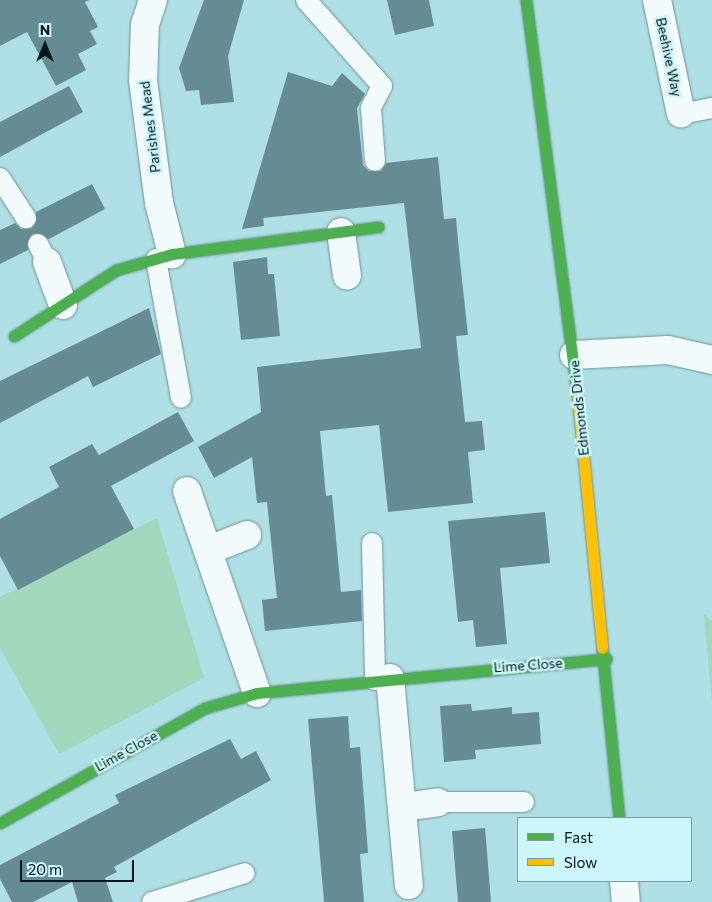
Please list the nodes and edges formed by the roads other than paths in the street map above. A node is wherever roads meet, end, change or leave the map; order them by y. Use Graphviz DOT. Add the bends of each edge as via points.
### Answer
graph roads {
  1 [pos="153,0"];
  2 [pos="306,0"];
  3 [pos="526,0"];
  4 [pos="657,0"];
  5 [pos="712,108"];
  6 [pos="680,114"];
  7 [pos="375,161"];
  8 [pos="0,178"];
  9 [pos="26,218"];
  10 [pos="378,227"];
  11 [pos="341,232"];
  12 [pos="42,253"];
  13 [pos="164,256"];
  14 [pos="347,276"];
  15 [pos="63,305"];
  16 [pos="14,336"];
  17 [pos="574,355"];
  18 [pos="712,360"];
  19 [pos="181,398"];
  20 [pos="187,491"];
  21 [pos="247,534"];
  22 [pos="372,543"];
  23 [pos="209,550"];
  24 [pos="606,659"];
  25 [pos="383,679"];
  26 [pos="257,694"];
  27 [pos="438,802"];
  28 [pos="524,802"];
  29 [pos="404,807"];
  30 [pos="619,817"];
  31 [pos="0,823"];
  32 [pos="245,873"];
  33 [pos="624,882"];
  34 [pos="409,885"];
  35 [pos="152,902"];
  36 [pos="626,902"];
  1 -- 13 [label="street, Parishes Mead" via="144,24 143,80"];
  2 -- 7 [label="lane" via="382,86 371,108"];
  3 -- 17 [label="street, Edmonds Drive"];
  4 -- 6 [label="street, Beehive Way"];
  5 -- 6 [label="lane"];
  8 -- 9 [label="lane"];
  10 -- 11 [label="street"];
  11 -- 13 [label="street"];
  11 -- 14 [label="street"];
  12 -- 15 [label="street"];
  13 -- 15 [label="street" via="116,270"];
  13 -- 19 [label="lane"];
  15 -- 16 [label="street"];
  17 -- 18 [label="street" via="668,350"];
  17 -- 24 [label="street, Edmonds Drive"];
  20 -- 23 [label="street"];
  21 -- 23 [label="street"];
  22 -- 25 [label="lane"];
  23 -- 26 [label="street"];
  24 -- 25 [label="street, Lime Close"];
  24 -- 30 [label="street, Edmonds Drive"];
  25 -- 26 [label="street, Lime Close"];
  25 -- 29 [label="street"];
  26 -- 31 [label="street, Lime Close" via="205,708"];
  27 -- 28 [label="lane"];
  27 -- 29 [label="street"];
  29 -- 34 [label="street"];
  32 -- 35 [label="lane"];
  33 -- 36 [label="street"];
}
